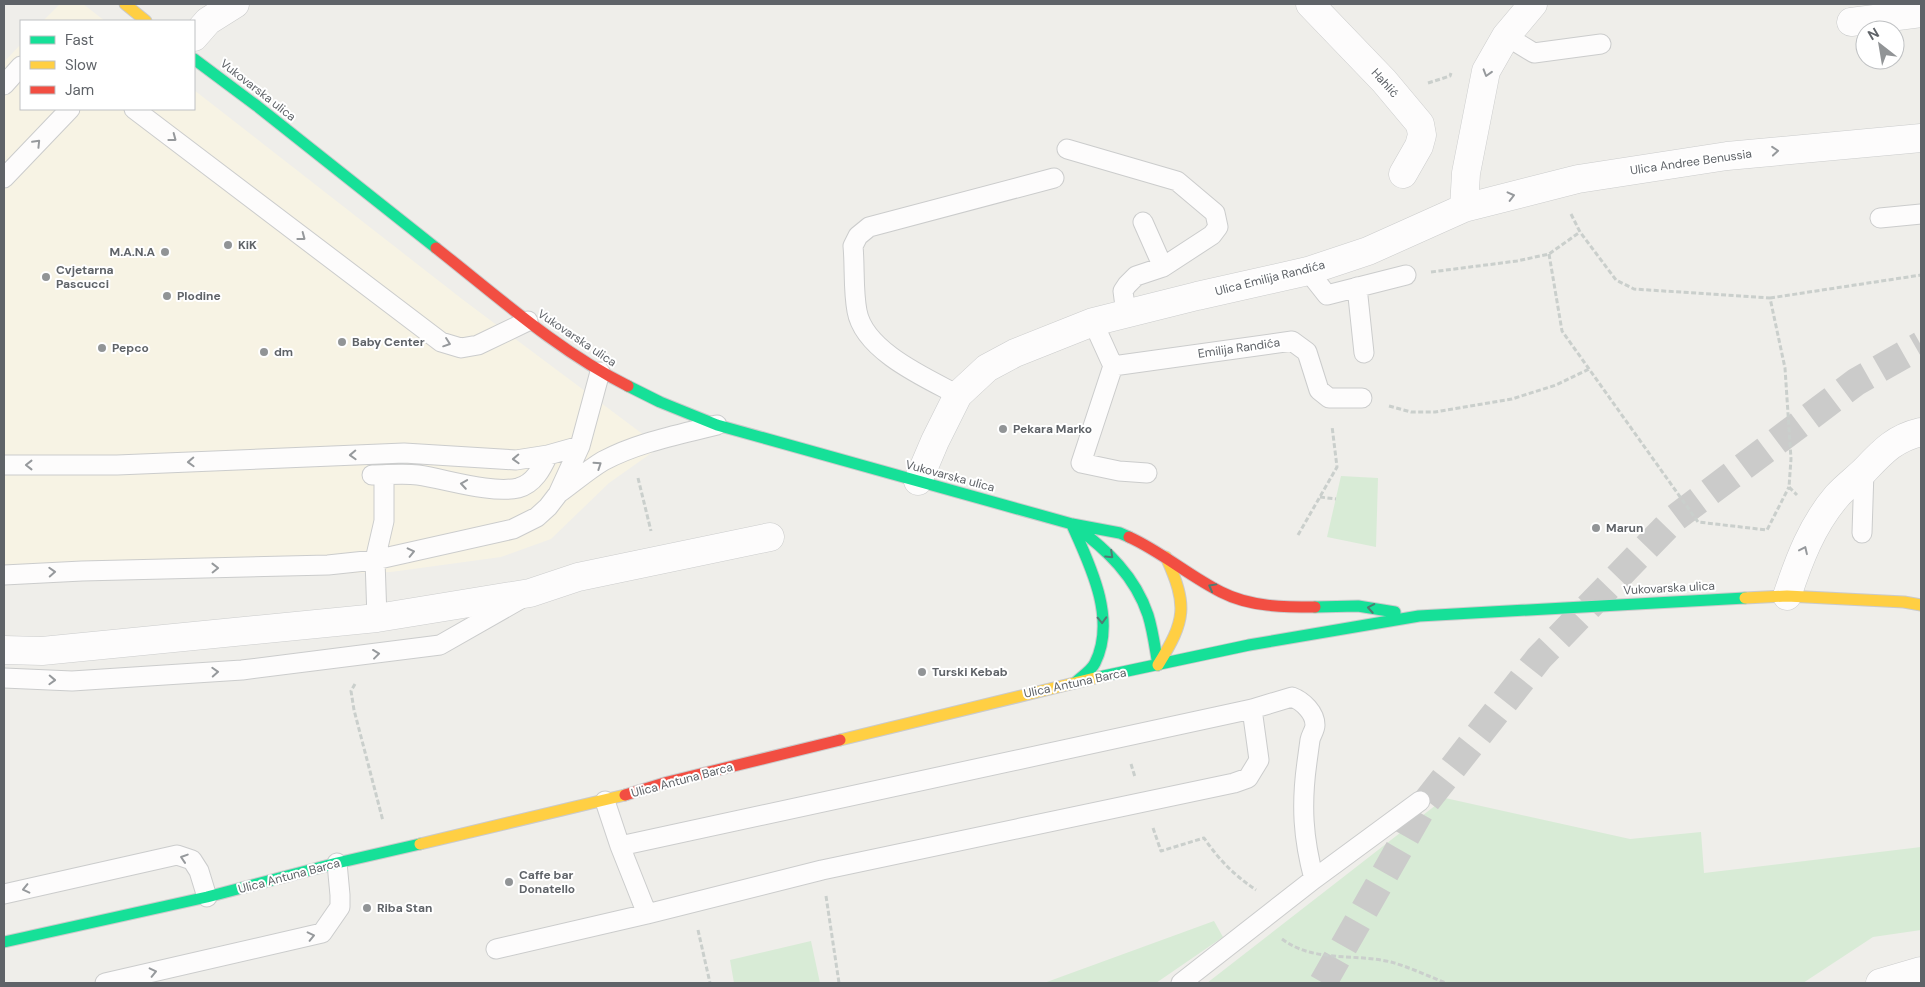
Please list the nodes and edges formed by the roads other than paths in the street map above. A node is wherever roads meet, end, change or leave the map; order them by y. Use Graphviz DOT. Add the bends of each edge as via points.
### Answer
graph roads {
  1 [pos="125,4"];
  2 [pos="235,4"];
  3 [pos="1310,4"];
  4 [pos="1533,4"];
  5 [pos="1921,13"];
  6 [pos="145,20"];
  7 [pos="1851,22"];
  8 [pos="1506,36"];
  9 [pos="195,37"];
  10 [pos="1601,44"];
  11 [pos="195,60"];
  12 [pos="20,67"];
  13 [pos="4,85"];
  14 [pos="69,110"];
  15 [pos="135,110"];
  16 [pos="1921,138"];
  17 [pos="1067,149"];
  18 [pos="1403,174"];
  19 [pos="4,178"];
  20 [pos="1054,178"];
  21 [pos="1464,208"];
  22 [pos="1921,214"];
  23 [pos="1880,218"];
  24 [pos="1143,222"];
  25 [pos="1163,268"];
  26 [pos="1308,271"];
  27 [pos="1406,275"];
  28 [pos="1357,287"];
  29 [pos="1126,314"];
  30 [pos="528,321"];
  31 [pos="1093,322"];
  32 [pos="1364,353"];
  33 [pos="1113,366"];
  34 [pos="600,372"];
  35 [pos="958,395"];
  36 [pos="1362,398"];
  37 [pos="717,425"];
  38 [pos="1921,432"];
  39 [pos="580,446"];
  40 [pos="548,455"];
  41 [pos="4,465"];
  42 [pos="1864,471"];
  43 [pos="1147,473"];
  44 [pos="918,481"];
  45 [pos="558,494"];
  46 [pos="1072,524"];
  47 [pos="1862,532"];
  48 [pos="770,537"];
  49 [pos="1166,557"];
  50 [pos="375,560"];
  51 [pos="4,575"];
  52 [pos="530,593"];
  53 [pos="1787,596"];
  54 [pos="1921,604"];
  55 [pos="1419,616"];
  56 [pos="378,618"];
  57 [pos="4,650"];
  58 [pos="1158,665"];
  59 [pos="4,678"];
  60 [pos="1076,682"];
  61 [pos="1252,709"];
  62 [pos="605,801"];
  63 [pos="1420,801"];
  64 [pos="620,846"];
  65 [pos="337,862"];
  66 [pos="1314,879"];
  67 [pos="4,894"];
  68 [pos="207,897"];
  69 [pos="647,914"];
  70 [pos="4,942"];
  71 [pos="496,948"];
  72 [pos="1921,971"];
  73 [pos="105,983"];
  74 [pos="1181,983"];
  75 [pos="1880,983"];
  1 -- 6 [label="main road"];
  2 -- 9 [label="street" via="208,21"];
  3 -- 18 [label="street, Hahlić" via="1384,81 1420,124 1420,146"];
  4 -- 8 [label="street"];
  5 -- 7 [label="street"];
  8 -- 10 [label="lane" via="1534,53"];
  8 -- 21 [label="street, one-way" via="1486,71 1466,173"];
  11 -- 30 [label="main road, Vukovarska ulica"];
  12 -- 13 [label="lane"];
  19 -- 14 [label="lane, one-way"];
  15 -- 30 [label="lane, one-way" via="441,342 461,348 478,345"];
  21 -- 16 [label="street, Ulica Andree Benussia, one-way" via="1578,179 1727,156"];
  17 -- 25 [label="lane" via="1178,181 1215,213 1218,227 1212,235"];
  20 -- 35 [label="lane" via="870,227 858,236 853,246 857,312 869,337 909,368"];
  21 -- 26 [label="street, Ulica Emilija Randića" via="1368,250"];
  22 -- 23 [label="lane"];
  24 -- 25 [label="lane"];
  25 -- 29 [label="lane" via="1136,276 1127,284 1123,291"];
  26 -- 28 [label="lane" via="1327,295"];
  26 -- 29 [label="street, Ulica Emilija Randića"];
  27 -- 28 [label="lane"];
  28 -- 32 [label="lane"];
  29 -- 31 [label="street, Ulica Emilija Randića"];
  30 -- 34 [label="main road, Vukovarska ulica"];
  31 -- 33 [label="lane"];
  31 -- 35 [label="street, Ulica Emilija Randića" via="1014,353 987,368"];
  33 -- 36 [label="lane, Emilija Randića" via="1292,341 1307,352 1319,390 1328,398"];
  33 -- 43 [label="lane" via="1081,463"];
  34 -- 37 [label="main road, Vukovarska ulica" via="660,402"];
  34 -- 39 [label="lane"];
  35 -- 44 [label="street, Ulica Emilija Randića"];
  37 -- 44 [label="main road, Vukovarska ulica"];
  45 -- 37 [label="lane, one-way" via="601,462 622,452 644,443"];
  38 -- 42 [label="street" via="1904,436"];
  39 -- 40 [label="lane"];
  39 -- 45 [label="lane"];
  40 -- 41 [label="lane, one-way" via="516,460 404,453 116,465"];
  40 -- 50 [label="lane, one-way" via="540,472 520,488 486,487 417,475 378,475 384,521"];
  42 -- 47 [label="lane"];
  53 -- 42 [label="street, one-way" via="1812,532 1837,496"];
  44 -- 46 [label="main road, Vukovarska ulica"];
  50 -- 45 [label="lane, one-way" via="513,529 537,517"];
  46 -- 49 [label="main road, Vukovarska ulica" via="1120,533"];
  46 -- 58 [label="main road, Vukovarska ulica, one-way" via="1114,558 1130,577 1145,609"];
  46 -- 60 [label="main road, one-way" via="1102,609 1102,642 1095,663"];
  48 -- 52 [label="street" via="578,578"];
  55 -- 49 [label="main road, Vukovarska ulica, one-way" via="1358,606 1279,606 1246,601 1223,593"];
  49 -- 58 [label="main road" via="1177,579 1182,605 1177,632"];
  51 -- 50 [label="lane, one-way" via="328,565"];
  50 -- 56 [label="lane"];
  52 -- 56 [label="street"];
  59 -- 52 [label="lane, one-way" via="72,681 242,670 440,645"];
  53 -- 54 [label="main road, Vukovarska ulica"];
  53 -- 55 [label="main road, Vukovarska ulica"];
  55 -- 58 [label="main road, Vukovarska ulica" via="1249,645"];
  56 -- 57 [label="street" via="42,651"];
  58 -- 60 [label="main road, Ulica Antuna Barca"];
  60 -- 62 [label="main road, Ulica Antuna Barca" via="668,782"];
  61 -- 64 [label="lane"];
  61 -- 66 [label="lane" via="1292,697 1305,704 1312,714 1315,725 1310,738 1302,809 1307,854"];
  61 -- 69 [label="lane" via="1259,760 1248,778 1234,783 822,870"];
  62 -- 64 [label="lane"];
  62 -- 65 [label="main road, Ulica Antuna Barca"];
  63 -- 66 [label="lane"];
  64 -- 69 [label="lane"];
  65 -- 68 [label="main road, Ulica Antuna Barca"];
  73 -- 65 [label="lane, one-way" via="322,934 340,907"];
  66 -- 74 [label="lane"];
  68 -- 67 [label="lane, one-way" via="192,860 177,855"];
  68 -- 70 [label="main road, Ulica Antuna Barca"];
  69 -- 71 [label="lane"];
  72 -- 75 [label="street"];
}
